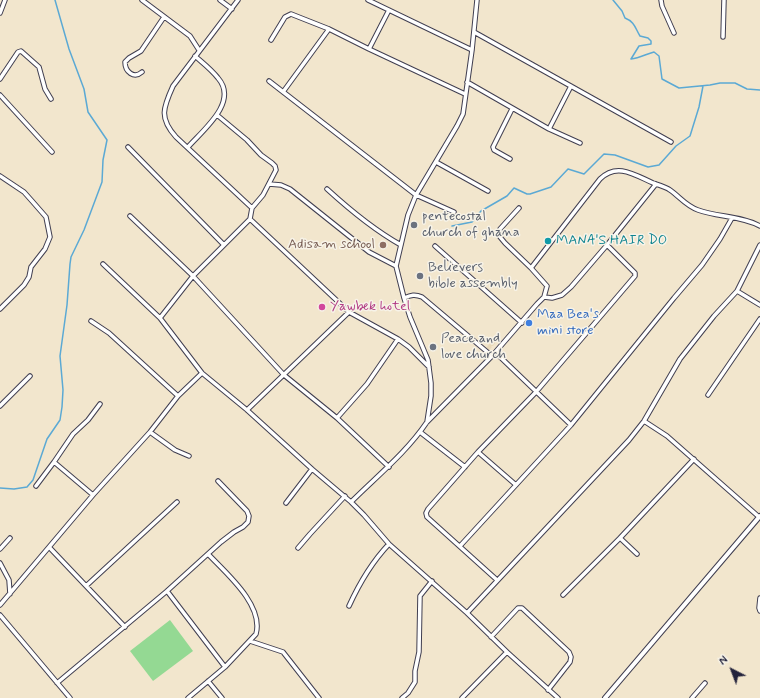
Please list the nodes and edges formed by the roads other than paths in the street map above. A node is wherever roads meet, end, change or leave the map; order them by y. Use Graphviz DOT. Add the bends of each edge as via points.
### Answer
graph roads {
  1 [pos="5,0"];
  2 [pos="142,0"];
  3 [pos="220,0"];
  4 [pos="238,0"];
  5 [pos="368,0"];
  6 [pos="477,0"];
  7 [pos="661,0"];
  8 [pos="724,0"];
  9 [pos="232,9"];
  10 [pos="388,10"];
  11 [pos="0,13"];
  12 [pos="164,16"];
  13 [pos="329,29"];
  14 [pos="474,32"];
  15 [pos="674,33"];
  16 [pos="723,37"];
  17 [pos="271,40"];
  18 [pos="369,49"];
  19 [pos="199,50"];
  20 [pos="472,50"];
  21 [pos="195,56"];
  22 [pos="142,72"];
  23 [pos="0,79"];
  24 [pos="269,81"];
  25 [pos="467,82"];
  26 [pos="571,86"];
  27 [pos="283,92"];
  28 [pos="465,94"];
  29 [pos="0,95"];
  30 [pos="51,99"];
  31 [pos="512,109"];
  32 [pos="217,115"];
  33 [pos="549,129"];
  34 [pos="671,142"];
  35 [pos="580,143"];
  36 [pos="128,147"];
  37 [pos="188,147"];
  38 [pos="52,152"];
  39 [pos="510,159"];
  40 [pos="436,162"];
  41 [pos="0,176"];
  42 [pos="269,184"];
  43 [pos="656,184"];
  44 [pos="327,189"];
  45 [pos="488,191"];
  46 [pos="416,195"];
  47 [pos="252,208"];
  48 [pos="519,208"];
  49 [pos="454,212"];
  50 [pos="130,216"];
  51 [pos="732,218"];
  52 [pos="250,219"];
  53 [pos="760,226"];
  54 [pos="224,245"];
  55 [pos="607,245"];
  56 [pos="760,245"];
  57 [pos="401,246"];
  58 [pos="435,246"];
  59 [pos="103,264"];
  60 [pos="396,266"];
  61 [pos="531,268"];
  62 [pos="193,276"];
  63 [pos="737,291"];
  64 [pos="544,297"];
  65 [pos="404,298"];
  66 [pos="760,305"];
  67 [pos="0,309"];
  68 [pos="349,312"];
  69 [pos="160,318"];
  70 [pos="760,319"];
  71 [pos="92,321"];
  72 [pos="522,323"];
  73 [pos="398,339"];
  74 [pos="496,353"];
  75 [pos="492,356"];
  76 [pos="429,367"];
  77 [pos="202,373"];
  78 [pos="284,375"];
  79 [pos="30,376"];
  80 [pos="536,392"];
  81 [pos="708,395"];
  82 [pos="178,396"];
  83 [pos="100,404"];
  84 [pos="0,406"];
  85 [pos="248,410"];
  86 [pos="337,418"];
  87 [pos="644,421"];
  88 [pos="427,422"];
  89 [pos="571,425"];
  90 [pos="150,432"];
  91 [pos="420,432"];
  92 [pos="478,452"];
  93 [pos="189,456"];
  94 [pos="694,459"];
  95 [pos="54,462"];
  96 [pos="388,467"];
  97 [pos="464,467"];
  98 [pos="312,469"];
  99 [pos="218,480"];
  100 [pos="516,485"];
  101 [pos="36,486"];
  102 [pos="93,495"];
  103 [pos="345,496"];
  104 [pos="177,502"];
  105 [pos="286,502"];
  106 [pos="351,502"];
  107 [pos="760,516"];
  108 [pos="10,538"];
  109 [pos="620,538"];
  110 [pos="389,544"];
  111 [pos="460,546"];
  112 [pos="49,547"];
  113 [pos="298,548"];
  114 [pos="0,549"];
  115 [pos="208,554"];
  116 [pos="637,554"];
  117 [pos="0,563"];
  118 [pos="496,580"];
  119 [pos="432,581"];
  120 [pos="86,586"];
  121 [pos="168,591"];
  122 [pos="10,594"];
  123 [pos="563,595"];
  124 [pos="760,598"];
  125 [pos="0,605"];
  126 [pos="349,606"];
  127 [pos="760,611"];
  128 [pos="467,613"];
  129 [pos="0,615"];
  130 [pos="125,627"];
  131 [pos="491,637"];
  132 [pos="250,641"];
  133 [pos="507,652"];
  134 [pos="225,666"];
  135 [pos="208,681"];
  136 [pos="57,683"];
  137 [pos="705,683"];
  138 [pos="548,690"];
  139 [pos="70,698"];
  140 [pos="188,698"];
  141 [pos="222,698"];
  142 [pos="319,698"];
  143 [pos="402,698"];
  144 [pos="462,698"];
  145 [pos="558,698"];
  146 [pos="605,698"];
  147 [pos="692,698"];
  1 -- 11 [label="street"];
  2 -- 12 [label="street"];
  3 -- 9 [label="street"];
  4 -- 9 [label="street"];
  5 -- 10 [label="street"];
  6 -- 14 [label="street"];
  7 -- 15 [label="street"];
  8 -- 16 [label="street"];
  9 -- 19 [label="street"];
  10 -- 18 [label="street"];
  10 -- 20 [label="street"];
  12 -- 19 [label="street" via="190,36"];
  12 -- 22 [label="street" via="141,51 125,62 127,71 133,75"];
  13 -- 17 [label="street" via="291,14 285,18"];
  13 -- 18 [label="street"];
  13 -- 27 [label="street"];
  14 -- 20 [label="street"];
  14 -- 26 [label="street"];
  18 -- 28 [label="street"];
  19 -- 21 [label="street"];
  20 -- 25 [label="street"];
  21 -- 32 [label="street" via="219,78 224,88 225,99"];
  21 -- 37 [label="street" via="173,86 167,99 164,117 167,127"];
  23 -- 30 [label="street" via="21,51 39,67 45,89"];
  24 -- 27 [label="street"];
  25 -- 28 [label="street"];
  25 -- 31 [label="street"];
  26 -- 33 [label="street"];
  26 -- 34 [label="street"];
  27 -- 46 [label="street"];
  28 -- 40 [label="street" via="463,114"];
  29 -- 38 [label="street"];
  31 -- 33 [label="street"];
  31 -- 39 [label="street" via="493,144 494,150"];
  32 -- 37 [label="street"];
  32 -- 42 [label="street" via="275,166 276,170"];
  33 -- 35 [label="street"];
  36 -- 54 [label="street"];
  37 -- 47 [label="street"];
  40 -- 45 [label="street"];
  40 -- 46 [label="street"];
  41 -- 67 [label="street" via="24,192 46,218 50,237 45,249 31,267 24,285"];
  42 -- 47 [label="street"];
  42 -- 60 [label="street" via="290,189 369,252"];
  43 -- 51 [label="street" via="669,189 688,206"];
  43 -- 55 [label="street"];
  43 -- 61 [label="street" via="628,171 614,170 606,173"];
  44 -- 57 [label="street" via="357,215"];
  46 -- 49 [label="street"];
  46 -- 57 [label="street" via="408,215"];
  47 -- 52 [label="street"];
  48 -- 61 [label="street" via="500,229 500,237"];
  50 -- 62 [label="street"];
  51 -- 53 [label="street"];
  51 -- 89 [label="street" via="702,265"];
  52 -- 54 [label="street"];
  52 -- 68 [label="street"];
  54 -- 62 [label="street"];
  55 -- 64 [label="street" via="562,295"];
  55 -- 80 [label="street" via="635,273 635,276"];
  56 -- 63 [label="street"];
  57 -- 60 [label="street"];
  58 -- 72 [label="street"];
  59 -- 69 [label="street"];
  60 -- 65 [label="street"];
  61 -- 64 [label="street" via="547,286"];
  62 -- 69 [label="street"];
  62 -- 78 [label="street"];
  63 -- 66 [label="street"];
  63 -- 87 [label="street" via="680,359"];
  64 -- 72 [label="street"];
  65 -- 75 [label="street" via="417,295 422,298"];
  65 -- 76 [label="street"];
  68 -- 73 [label="street"];
  68 -- 78 [label="street"];
  69 -- 77 [label="street"];
  70 -- 81 [label="street"];
  71 -- 82 [label="street" via="109,332"];
  72 -- 74 [label="street"];
  73 -- 76 [label="street"];
  73 -- 86 [label="street" via="367,384"];
  74 -- 75 [label="street"];
  74 -- 80 [label="street"];
  75 -- 88 [label="street"];
  76 -- 88 [label="street" via="431,396"];
  77 -- 82 [label="street"];
  77 -- 85 [label="street"];
  78 -- 85 [label="street"];
  78 -- 86 [label="street"];
  79 -- 84 [label="street"];
  80 -- 89 [label="street"];
  80 -- 92 [label="street"];
  82 -- 90 [label="street"];
  83 -- 95 [label="street" via="88,420 72,434"];
  85 -- 98 [label="street"];
  86 -- 96 [label="street"];
  87 -- 94 [label="street"];
  87 -- 118 [label="street"];
  88 -- 91 [label="street"];
  89 -- 100 [label="street"];
  90 -- 93 [label="street" via="175,450"];
  90 -- 102 [label="street"];
  91 -- 96 [label="street"];
  91 -- 97 [label="street"];
  92 -- 97 [label="street"];
  92 -- 100 [label="street"];
  94 -- 107 [label="street"];
  94 -- 109 [label="street"];
  95 -- 101 [label="street"];
  95 -- 102 [label="street"];
  96 -- 106 [label="street"];
  97 -- 111 [label="street" via="426,513 427,517"];
  98 -- 103 [label="street"];
  98 -- 105 [label="street"];
  99 -- 115 [label="street" via="249,516 243,527"];
  100 -- 111 [label="street"];
  102 -- 112 [label="street"];
  103 -- 106 [label="street"];
  103 -- 113 [label="street"];
  104 -- 120 [label="street"];
  106 -- 110 [label="street"];
  107 -- 146 [label="street"];
  108 -- 114 [label="street"];
  109 -- 116 [label="street"];
  109 -- 123 [label="street"];
  110 -- 119 [label="street"];
  110 -- 126 [label="street" via="364,577"];
  111 -- 118 [label="street"];
  112 -- 120 [label="street"];
  112 -- 122 [label="street"];
  115 -- 121 [label="street"];
  115 -- 132 [label="street" via="247,595 255,613 258,629"];
  117 -- 122 [label="street" via="9,580"];
  118 -- 128 [label="street"];
  119 -- 128 [label="street"];
  119 -- 143 [label="street" via="420,596 415,682"];
  120 -- 130 [label="street"];
  121 -- 130 [label="street"];
  121 -- 134 [label="street"];
  122 -- 125 [label="street"];
  124 -- 127 [label="street"];
  128 -- 131 [label="street"];
  129 -- 136 [label="street"];
  130 -- 136 [label="street"];
  131 -- 133 [label="street"];
  131 -- 138 [label="street" via="518,608 522,608 569,652 571,657 570,662"];
  132 -- 134 [label="street"];
  132 -- 142 [label="street" via="283,652"];
  133 -- 138 [label="street"];
  133 -- 144 [label="street"];
  134 -- 135 [label="street"];
  135 -- 140 [label="street"];
  135 -- 141 [label="street"];
  136 -- 139 [label="street"];
  137 -- 147 [label="street"];
  138 -- 145 [label="street"];
}
